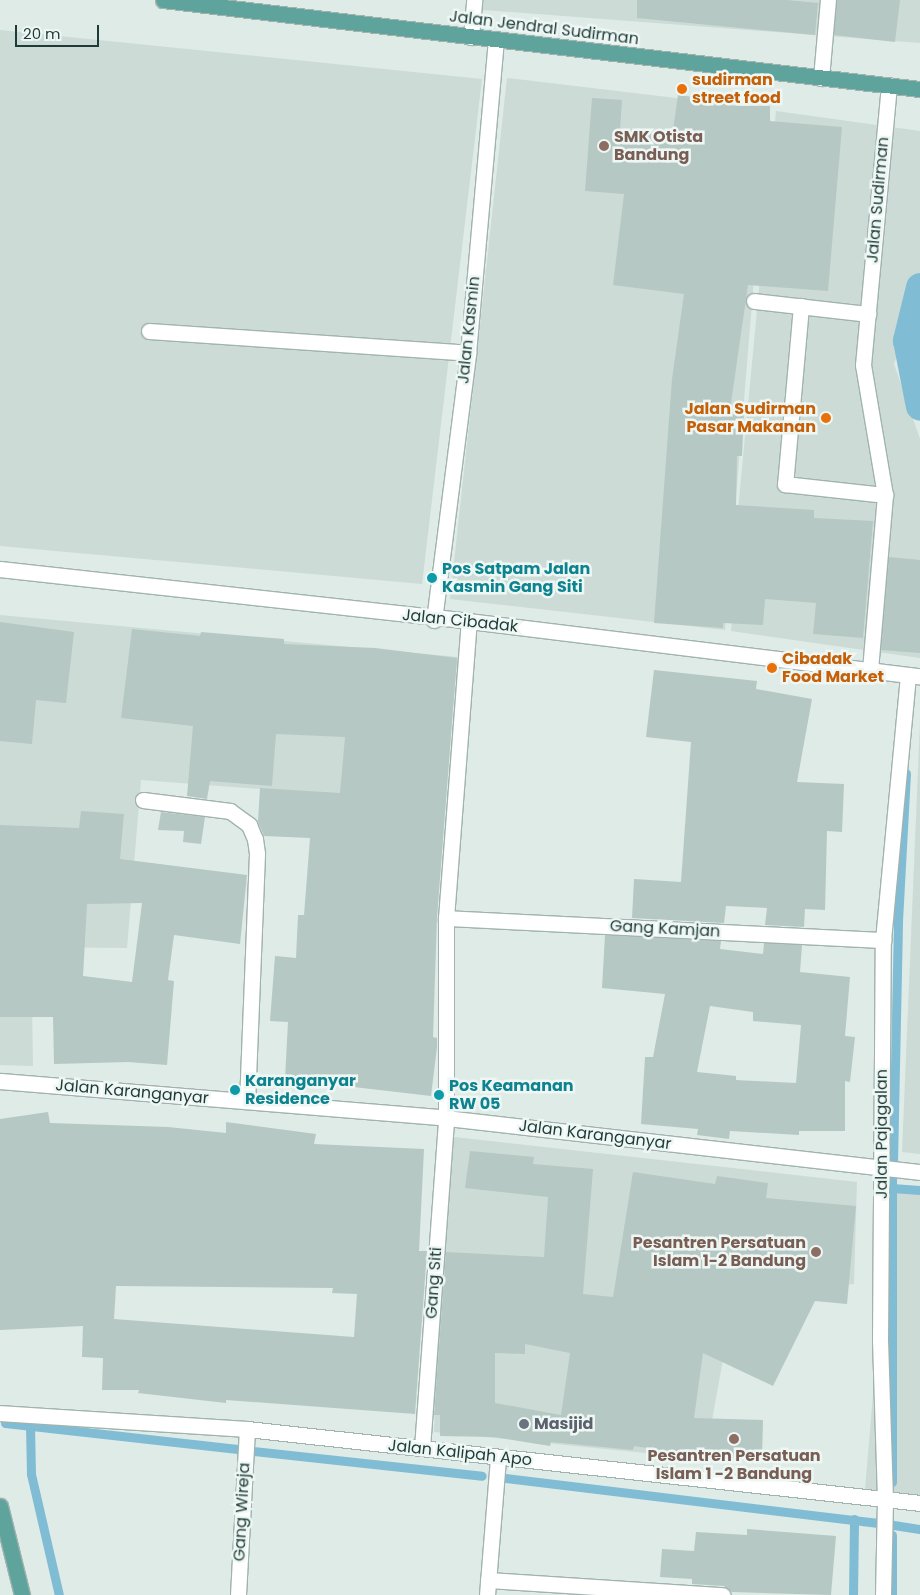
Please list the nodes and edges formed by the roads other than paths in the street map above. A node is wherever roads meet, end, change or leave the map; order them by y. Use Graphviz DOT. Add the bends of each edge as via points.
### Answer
graph roads {
  1 [pos="164,0"];
  2 [pos="474,0"];
  3 [pos="828,0"];
  4 [pos="471,37"];
  5 [pos="496,40"];
  6 [pos="821,78"];
  7 [pos="889,86"];
  8 [pos="920,89"];
  9 [pos="754,301"];
  10 [pos="801,306"];
  11 [pos="868,314"];
  12 [pos="149,331"];
  13 [pos="468,352"];
  14 [pos="885,495"];
  15 [pos="0,570"];
  16 [pos="434,620"];
  17 [pos="469,621"];
  18 [pos="870,670"];
  19 [pos="914,676"];
  20 [pos="143,800"];
  21 [pos="446,918"];
  22 [pos="883,940"];
  23 [pos="0,1081"];
  24 [pos="247,1101"];
  25 [pos="446,1118"];
  26 [pos="882,1168"];
  27 [pos="920,1172"];
  28 [pos="0,1413"];
  29 [pos="246,1429"];
  30 [pos="422,1448"];
  31 [pos="498,1457"];
  32 [pos="885,1499"];
  33 [pos="920,1503"];
  34 [pos="0,1506"];
  35 [pos="488,1588"];
  36 [pos="22,1595"];
  37 [pos="238,1595"];
  38 [pos="723,1595"];
  39 [pos="883,1595"];
  1 -- 4 [label="main road, Jalan Jendral Sudirman"];
  2 -- 4 [label="street"];
  3 -- 6 [label="street"];
  4 -- 5 [label="main road, Jalan Jendral Sudirman"];
  5 -- 6 [label="main road, Jalan Jendral Sudirman"];
  5 -- 13 [label="street, Jalan Kasmin"];
  6 -- 7 [label="main road, Jalan Jendral Sudirman"];
  7 -- 8 [label="main road, Jalan Jendral Sudirman"];
  7 -- 11 [label="street, Jalan Sudirman"];
  9 -- 10 [label="street"];
  10 -- 11 [label="street"];
  10 -- 14 [label="street" via="785,484"];
  11 -- 14 [label="street, Jalan Sudirman" via="863,364"];
  12 -- 13 [label="street"];
  13 -- 16 [label="street, Jalan Kasmin"];
  14 -- 18 [label="street, Jalan Sudirman"];
  15 -- 16 [label="street, Jalan Cibadak"];
  16 -- 17 [label="street, Jalan Cibadak"];
  17 -- 18 [label="street, Jalan Cibadak"];
  17 -- 21 [label="street, Gang Siti"];
  18 -- 19 [label="street, Jalan Cibadak"];
  19 -- 22 [label="street, Jalan Pajagalan"];
  20 -- 24 [label="street" via="230,811 249,825 255,839"];
  21 -- 22 [label="street, Gang Kamjan"];
  21 -- 25 [label="street, Gang Siti"];
  22 -- 26 [label="street, Jalan Pajagalan"];
  23 -- 24 [label="street, Jalan Karanganyar"];
  24 -- 25 [label="street, Jalan Karanganyar"];
  25 -- 26 [label="street, Jalan Karanganyar"];
  25 -- 30 [label="street, Gang Siti"];
  26 -- 27 [label="street, Jalan Karanganyar"];
  26 -- 32 [label="street, Jalan Pajagalan" via="880,1341"];
  28 -- 29 [label="street, Jalan Kalipah Apo"];
  29 -- 30 [label="street, Jalan Kalipah Apo"];
  29 -- 37 [label="street, Gang Wireja"];
  30 -- 31 [label="street, Jalan Kalipah Apo"];
  31 -- 32 [label="street, Jalan Kalipah Apo"];
  31 -- 35 [label="street"];
  32 -- 33 [label="street, Jalan Kalipah Apo"];
  32 -- 39 [label="street, Jalan Pajagalan"];
  34 -- 36 [label="main road"];
  35 -- 38 [label="street"];
}
